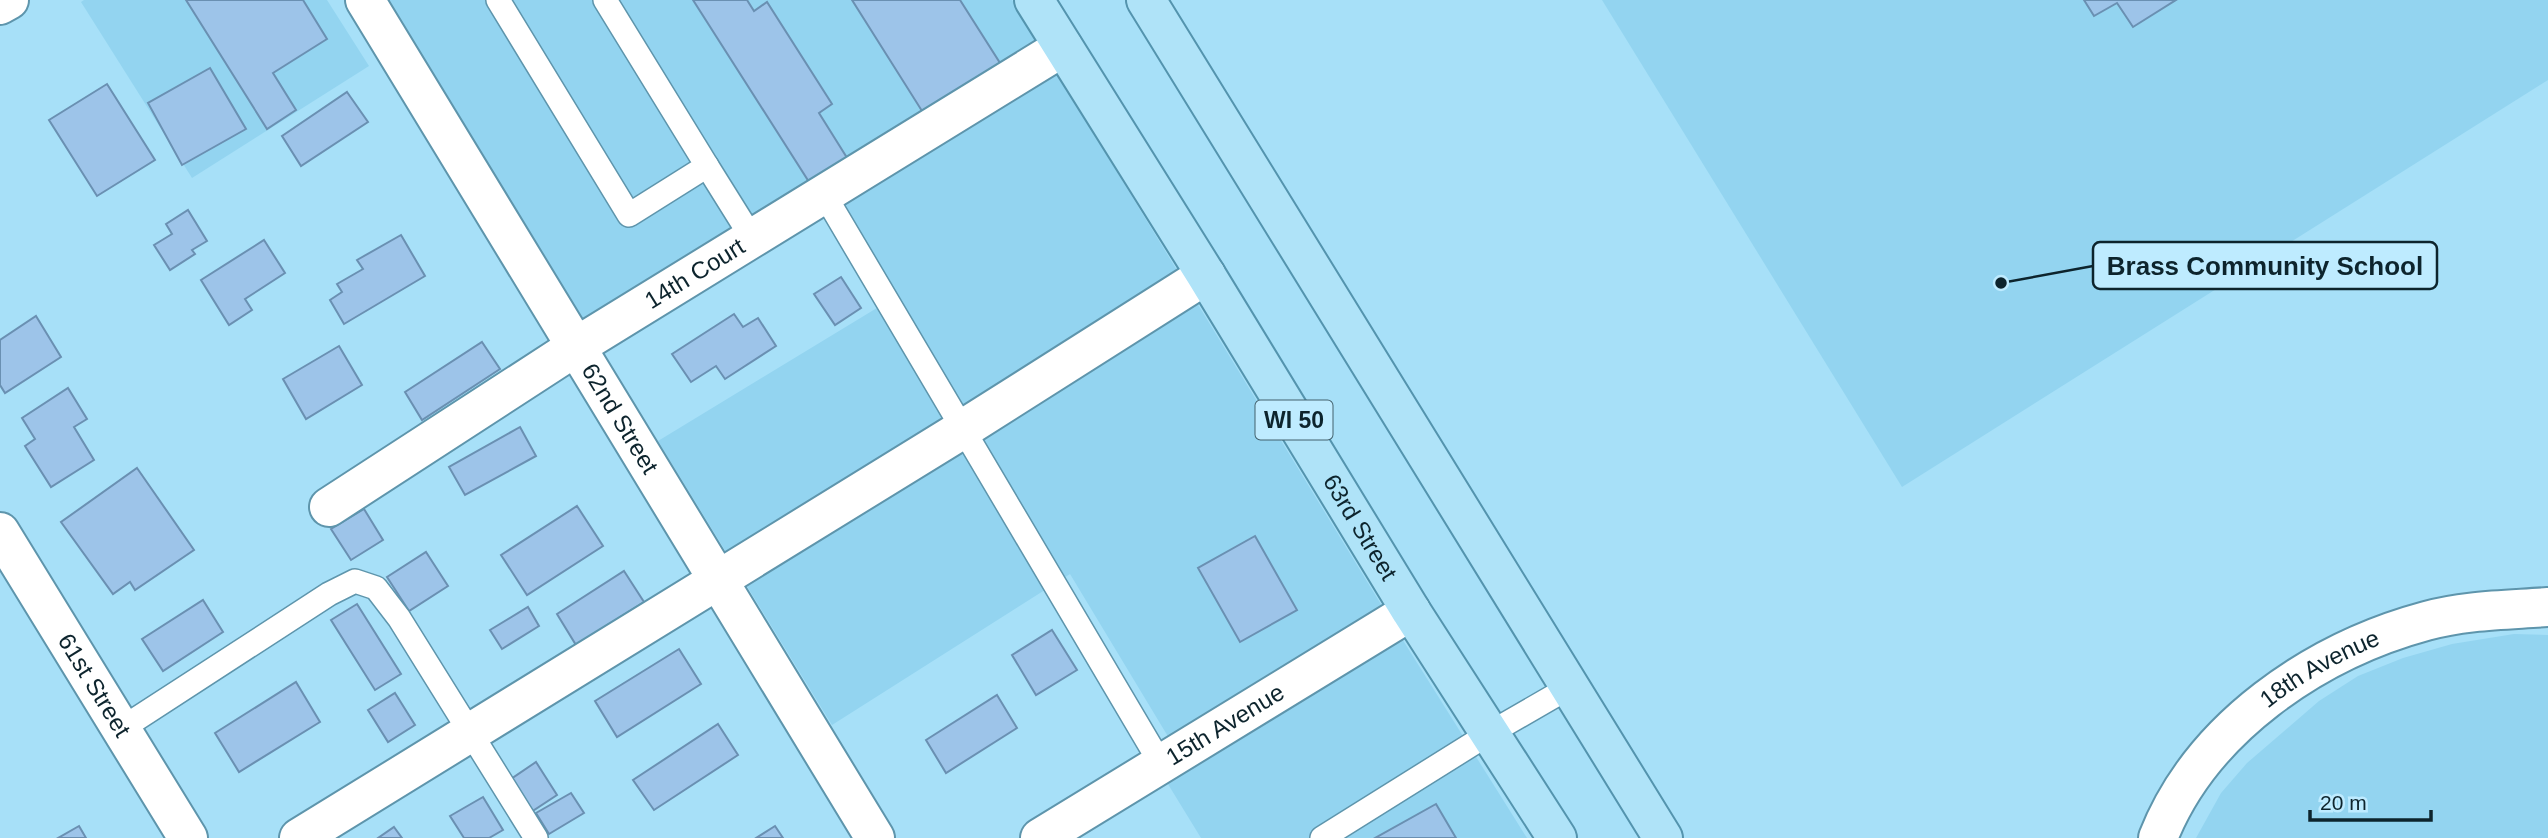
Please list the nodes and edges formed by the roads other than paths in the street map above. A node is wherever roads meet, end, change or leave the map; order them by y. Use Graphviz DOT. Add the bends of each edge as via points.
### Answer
graph roads {
  1 [pos="9,0"];
  2 [pos="365,0"];
  3 [pos="498,0"];
  4 [pos="605,0"];
  5 [pos="1034,0"];
  6 [pos="1146,0"];
  7 [pos="0,5"];
  8 [pos="1063,47"];
  9 [pos="707,166"];
  10 [pos="824,194"];
  11 [pos="752,238"];
  12 [pos="1206,275"];
  13 [pos="577,346"];
  14 [pos="963,429"];
  15 [pos="329,507"];
  16 [pos="0,532"];
  17 [pos="718,579"];
  18 [pos="2548,607"];
  19 [pos="1411,611"];
  20 [pos="1568,688"];
  21 [pos="121,729"];
  22 [pos="471,733"];
  23 [pos="1490,733"];
  24 [pos="1161,764"];
  25 [pos="188,838"];
  26 [pos="299,838"];
  27 [pos="536,838"];
  28 [pos="875,838"];
  29 [pos="1040,838"];
  30 [pos="1322,838"];
  31 [pos="1557,838"];
  32 [pos="1663,838"];
  33 [pos="2158,838"];
  1 -- 7 [label="street"];
  2 -- 13 [label="street, 62nd Street"];
  3 -- 9 [label="lane" via="629,215"];
  4 -- 9 [label="lane"];
  5 -- 8 [label="main road, 63rd Street / WI 50"];
  6 -- 20 [label="main road"];
  8 -- 10 [label="street, 14th Court"];
  8 -- 12 [label="main road, 63rd Street / WI 50"];
  9 -- 11 [label="lane"];
  10 -- 11 [label="street, 14th Court"];
  10 -- 14 [label="lane"];
  11 -- 13 [label="street, 14th Court"];
  12 -- 14 [label="street"];
  12 -- 19 [label="main road, 63rd Street / WI 50"];
  13 -- 15 [label="street, 14th Court"];
  13 -- 17 [label="street, 62nd Street"];
  14 -- 17 [label="street"];
  14 -- 24 [label="lane"];
  16 -- 21 [label="street, 61st Street"];
  17 -- 22 [label="street"];
  17 -- 28 [label="street, 62nd Street"];
  18 -- 33 [label="street, 18th Avenue" via="2427,620 2315,666 2265,700 2219,741 2189,781"];
  19 -- 23 [label="main road, 63rd Street / WI 50"];
  19 -- 24 [label="street, 15th Avenue"];
  20 -- 23 [label="lane"];
  20 -- 32 [label="main road"];
  21 -- 22 [label="lane" via="355,581 376,588 400,618"];
  21 -- 25 [label="street, 61st Street"];
  22 -- 26 [label="street"];
  22 -- 27 [label="lane"];
  23 -- 30 [label="lane"];
  23 -- 31 [label="main road, 63rd Street / WI 50"];
  24 -- 29 [label="street, 15th Avenue"];
}
